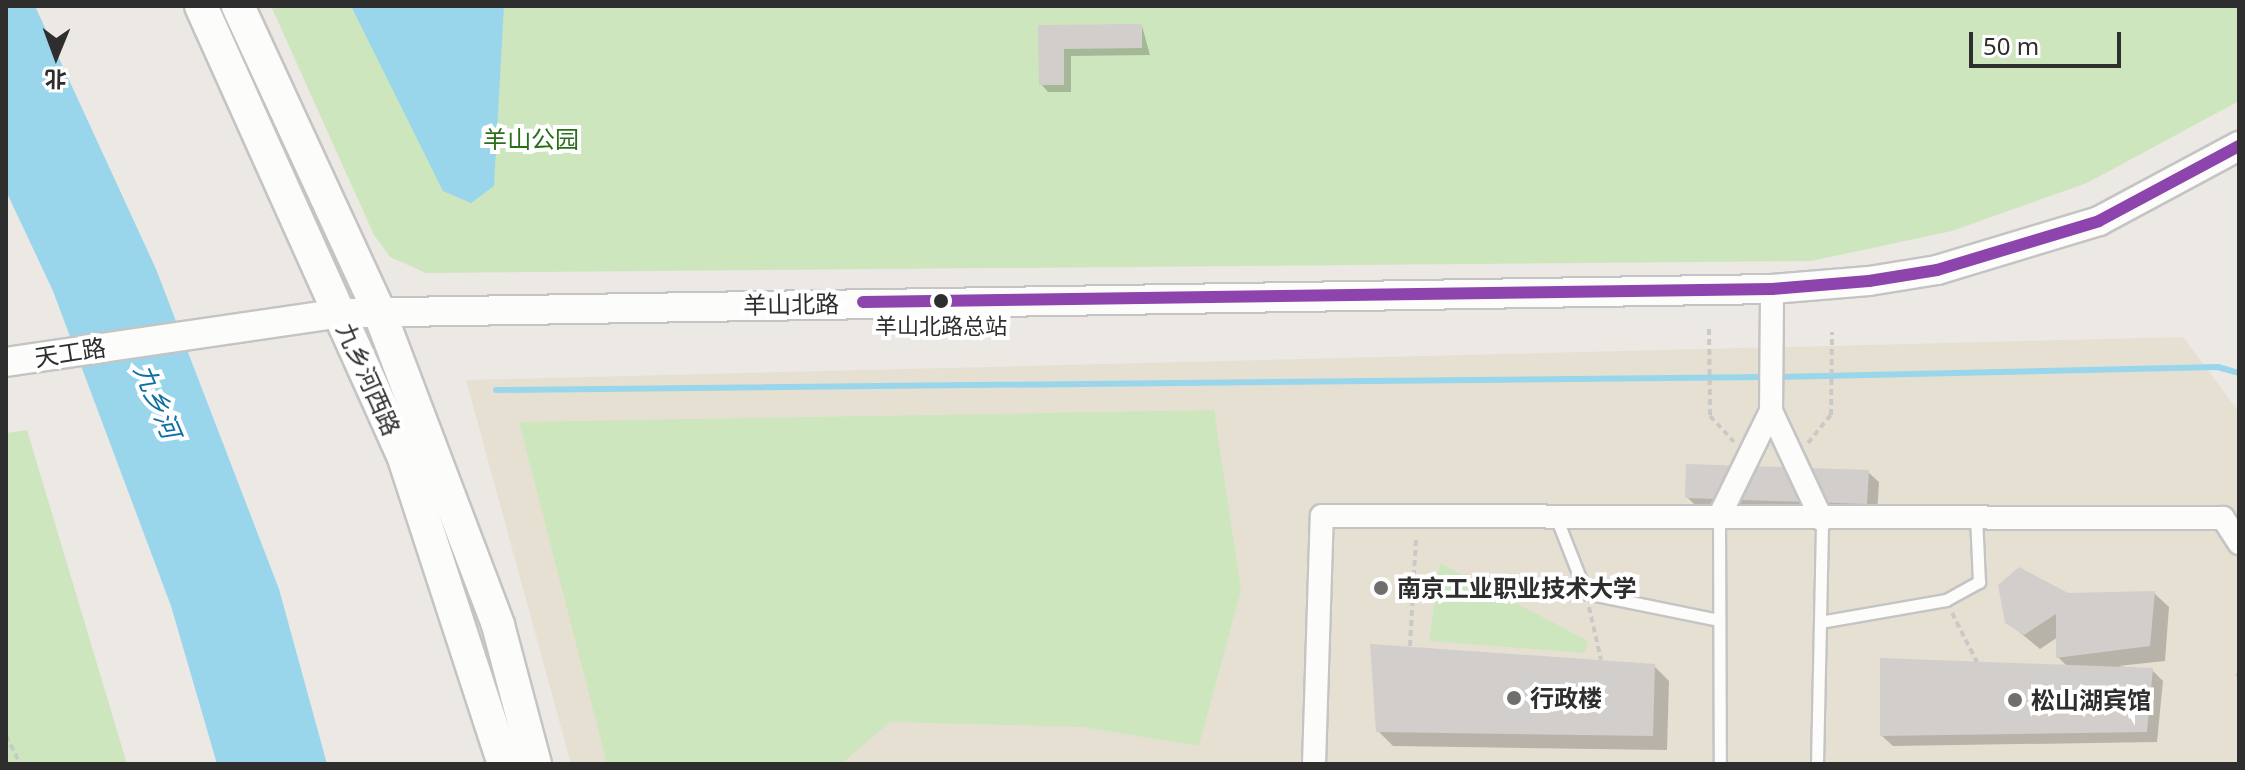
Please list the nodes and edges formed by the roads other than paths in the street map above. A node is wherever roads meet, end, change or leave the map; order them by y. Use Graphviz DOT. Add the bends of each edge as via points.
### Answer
graph roads {
  1 [pos="201,6"];
  2 [pos="238,6"];
  3 [pos="2239,146"];
  4 [pos="1772,289"];
  5 [pos="340,313"];
  6 [pos="380,314"];
  7 [pos="277,318"];
  8 [pos="6,362"];
  9 [pos="1771,411"];
  10 [pos="1556,516"];
  11 [pos="1719,517"];
  12 [pos="1976,517"];
  13 [pos="1822,520"];
  14 [pos="2239,543"];
  15 [pos="1719,620"];
  16 [pos="1820,622"];
  17 [pos="504,764"];
  18 [pos="535,764"];
  19 [pos="1314,764"];
  20 [pos="1720,764"];
  21 [pos="1817,764"];
  1 -- 5 [label="main road, 九乡河西路"];
  2 -- 6 [label="main road, 九乡河西路"];
  3 -- 4 [label="street, 羊山北路" via="2099,221 2010,251 1937,270"];
  4 -- 6 [label="street, 羊山北路"];
  4 -- 9 [label="street"];
  5 -- 6 [label="street, 羊山北路"];
  5 -- 7 [label="street, 羊山北路"];
  5 -- 17 [label="main road, 九乡河西路" via="445,566"];
  6 -- 18 [label="main road, 九乡河西路" via="498,625"];
  7 -- 8 [label="street, 天工路"];
  9 -- 11 [label="street"];
  9 -- 13 [label="street"];
  10 -- 11 [label="street"];
  10 -- 15 [label="lane" via="1586,593"];
  10 -- 19 [label="street" via="1322,516"];
  11 -- 13 [label="street"];
  11 -- 15 [label="lane"];
  12 -- 13 [label="street"];
  12 -- 14 [label="street" via="2223,518"];
  12 -- 16 [label="lane" via="1979,582 1946,600"];
  13 -- 16 [label="lane"];
  15 -- 20 [label="lane"];
  16 -- 21 [label="lane"];
}
